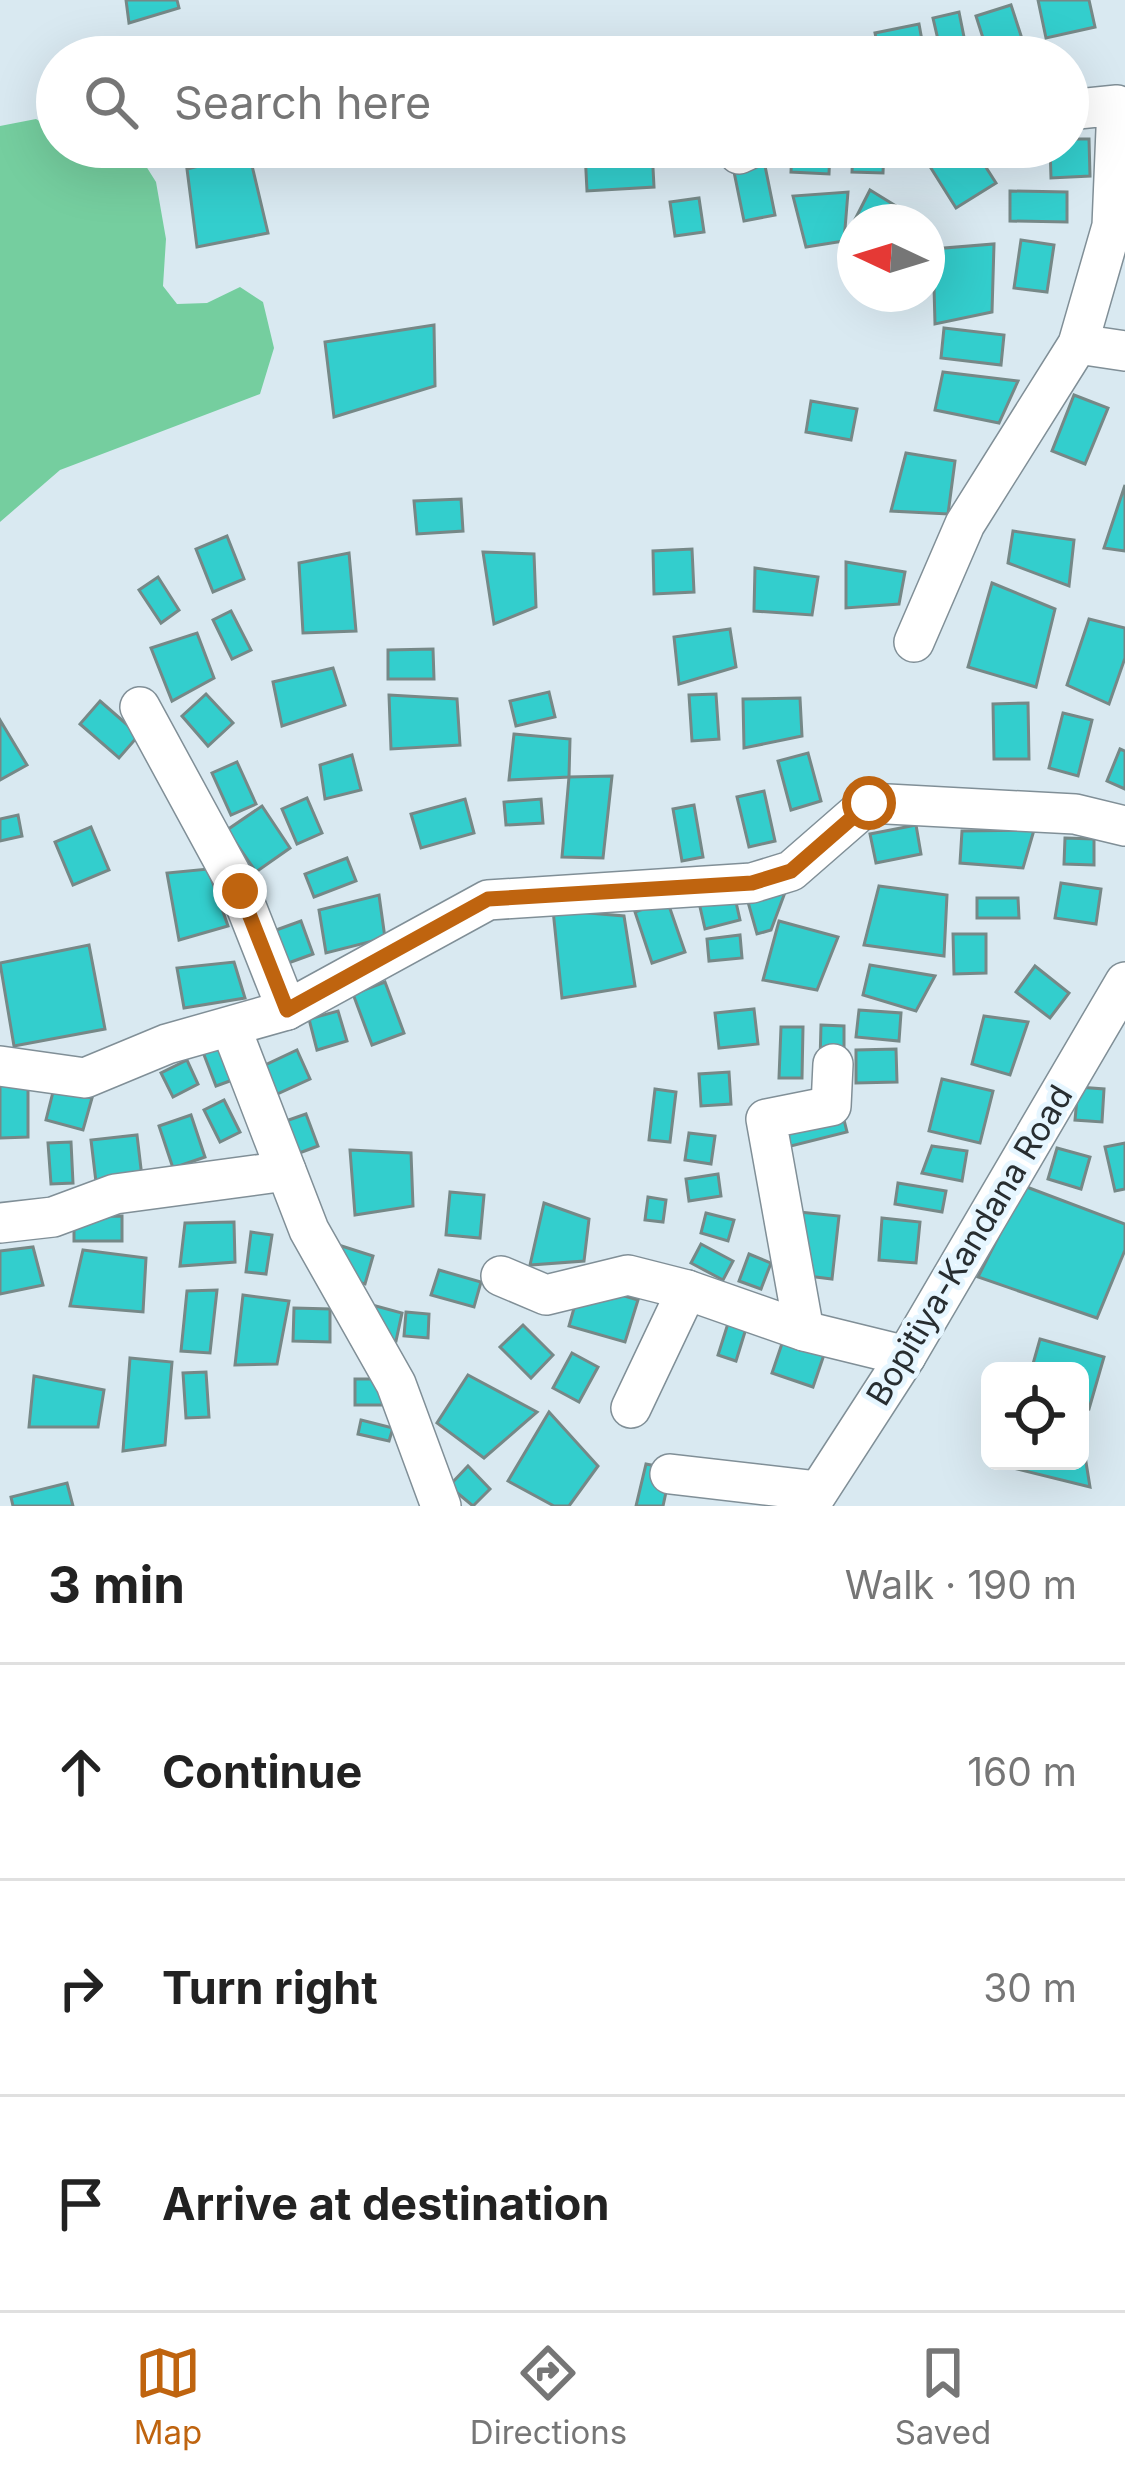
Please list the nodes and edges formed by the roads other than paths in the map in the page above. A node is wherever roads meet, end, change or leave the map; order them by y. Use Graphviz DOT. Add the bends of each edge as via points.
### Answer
graph roads {
  1 [pos="1121,103"];
  2 [pos="1089,107"];
  3 [pos="1078,344"];
  4 [pos="1125,352"];
  5 [pos="914,642"];
  6 [pos="140,707"];
  7 [pos="1125,826"];
  8 [pos="1124,988"];
  9 [pos="287,1010"];
  10 [pos="231,1028"];
  11 [pos="832,1064"];
  12 [pos="0,1066"];
  13 [pos="286,1171"];
  14 [pos="0,1223"];
  15 [pos="501,1276"];
  16 [pos="687,1290"];
  17 [pos="804,1331"];
  18 [pos="906,1355"];
  19 [pos="631,1408"];
  20 [pos="670,1474"];
  21 [pos="813,1499"];
  22 [pos="441,1506"];
  1 -- 2 [label="street"];
  1 -- 3 [label="street" via="1112,226"];
  3 -- 4 [label="street"];
  3 -- 5 [label="street" via="965,524"];
  6 -- 9 [label="street" via="240,891"];
  7 -- 9 [label="street" via="1075,814 869,803 791,871 752,883 488,899"];
  8 -- 18 [label="street, Bopitiya-Kandana Road"];
  9 -- 10 [label="street"];
  10 -- 12 [label="street" via="85,1078"];
  10 -- 13 [label="street"];
  11 -- 17 [label="street" via="831,1106 766,1119"];
  13 -- 14 [label="street" via="115,1194 53,1216"];
  13 -- 22 [label="street" via="309,1230 396,1384"];
  15 -- 16 [label="street" via="546,1295 628,1275"];
  16 -- 17 [label="street"];
  16 -- 19 [label="street"];
  17 -- 18 [label="street"];
  18 -- 21 [label="street, Bopitiya-Kandana Road"];
  20 -- 21 [label="street"];
}
